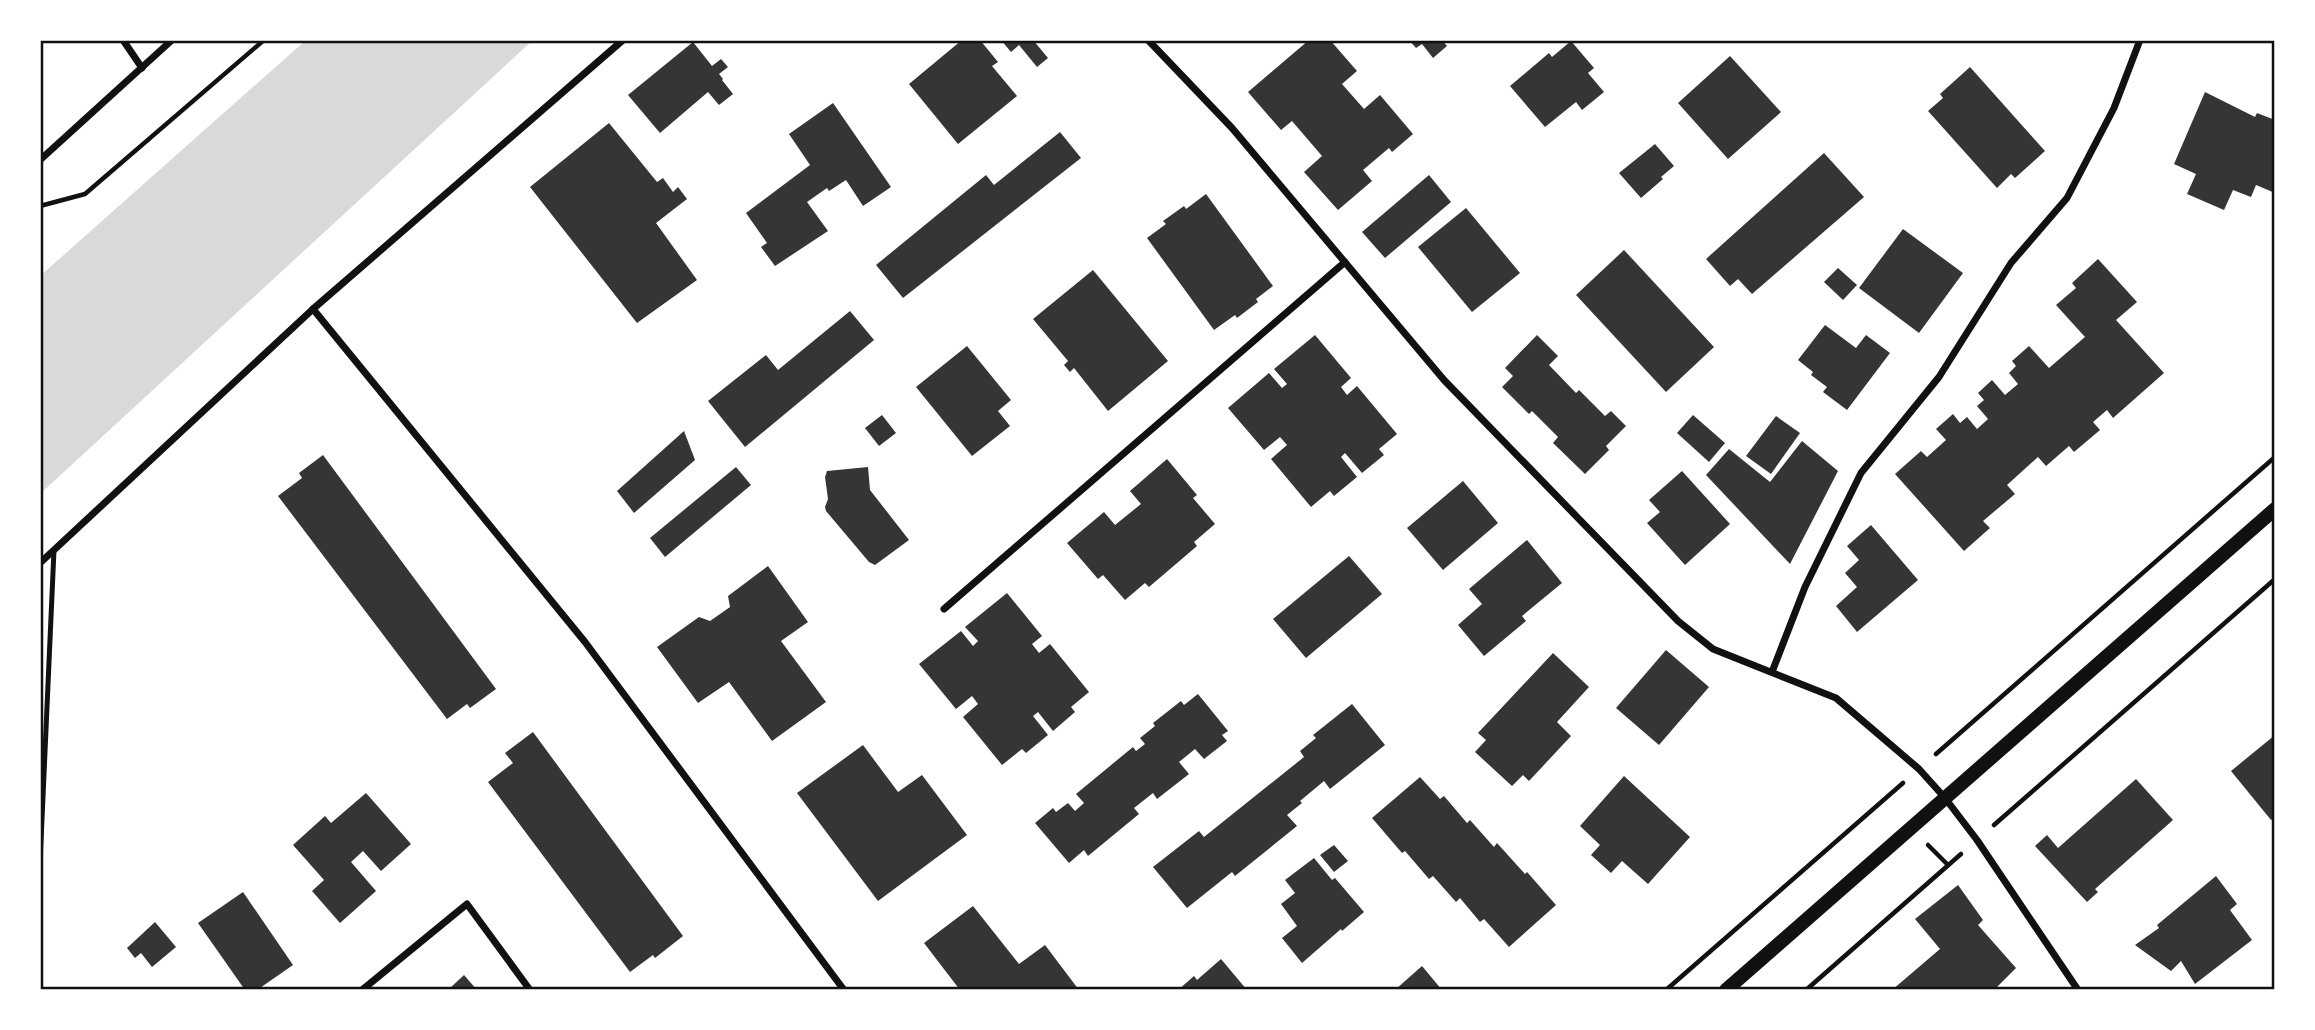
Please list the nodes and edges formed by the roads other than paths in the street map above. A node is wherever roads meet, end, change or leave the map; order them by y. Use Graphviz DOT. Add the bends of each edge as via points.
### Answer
graph roads {
  1 [pos="122,40"];
  2 [pos="172,40"];
  3 [pos="624,40"];
  4 [pos="1148,40"];
  5 [pos="2140,40"];
  6 [pos="142,68"];
  7 [pos="40,160"];
  8 [pos="1345,262"];
  9 [pos="313,309"];
  10 [pos="2275,509"];
  11 [pos="54,550"];
  12 [pos="40,563"];
  13 [pos="944,609"];
  14 [pos="1772,672"];
  15 [pos="1945,798"];
  16 [pos="40,864"];
  17 [pos="362,990"];
  18 [pos="530,990"];
  19 [pos="844,990"];
  20 [pos="1726,990"];
  21 [pos="2078,990"];
  1 -- 6 [label="street"];
  2 -- 6 [label="street"];
  3 -- 9 [label="street"];
  4 -- 8 [label="street" via="1232,128"];
  5 -- 14 [label="street" via="2114,108 2067,198 2011,263 1939,377 1861,472 1805,587"];
  6 -- 7 [label="street"];
  8 -- 13 [label="street"];
  8 -- 14 [label="street" via="1444,380 1678,621 1713,649"];
  9 -- 11 [label="street"];
  9 -- 19 [label="street" via="585,642"];
  10 -- 15 [label="main road"];
  11 -- 12 [label="street"];
  11 -- 16 [label="lane"];
  14 -- 15 [label="street" via="1836,698 1919,769"];
  15 -- 20 [label="main road"];
  15 -- 21 [label="street"];
  17 -- 18 [label="street" via="467,904"];
}
